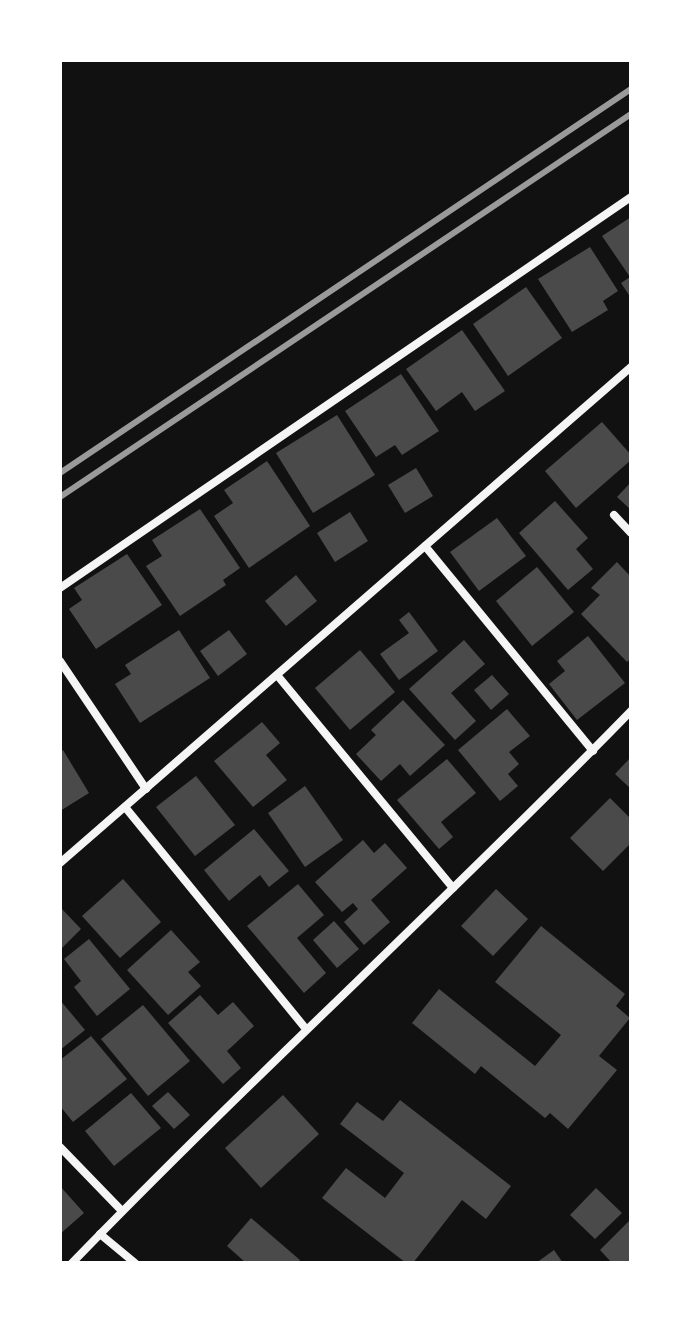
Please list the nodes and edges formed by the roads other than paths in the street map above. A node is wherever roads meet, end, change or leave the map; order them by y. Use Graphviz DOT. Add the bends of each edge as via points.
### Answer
graph roads {
  1 [pos="631,197"];
  2 [pos="631,367"];
  3 [pos="614,515"];
  4 [pos="631,533"];
  5 [pos="425,546"];
  6 [pos="60,588"];
  7 [pos="60,661"];
  8 [pos="277,675"];
  9 [pos="631,711"];
  10 [pos="593,751"];
  11 [pos="146,789"];
  12 [pos="125,807"];
  13 [pos="60,863"];
  14 [pos="453,888"];
  15 [pos="306,1029"];
  16 [pos="60,1147"];
  17 [pos="122,1211"];
  18 [pos="100,1234"];
  19 [pos="72,1263"];
  20 [pos="135,1263"];
  1 -- 6 [label="street"];
  2 -- 5 [label="street"];
  3 -- 4 [label="street"];
  5 -- 8 [label="street"];
  5 -- 10 [label="street"];
  7 -- 11 [label="street"];
  8 -- 11 [label="street"];
  8 -- 14 [label="street"];
  9 -- 10 [label="street"];
  10 -- 14 [label="street"];
  11 -- 12 [label="street"];
  12 -- 13 [label="street"];
  12 -- 15 [label="street"];
  14 -- 15 [label="street"];
  15 -- 17 [label="street"];
  16 -- 17 [label="street"];
  17 -- 18 [label="street"];
  18 -- 19 [label="street"];
  18 -- 20 [label="street"];
}
